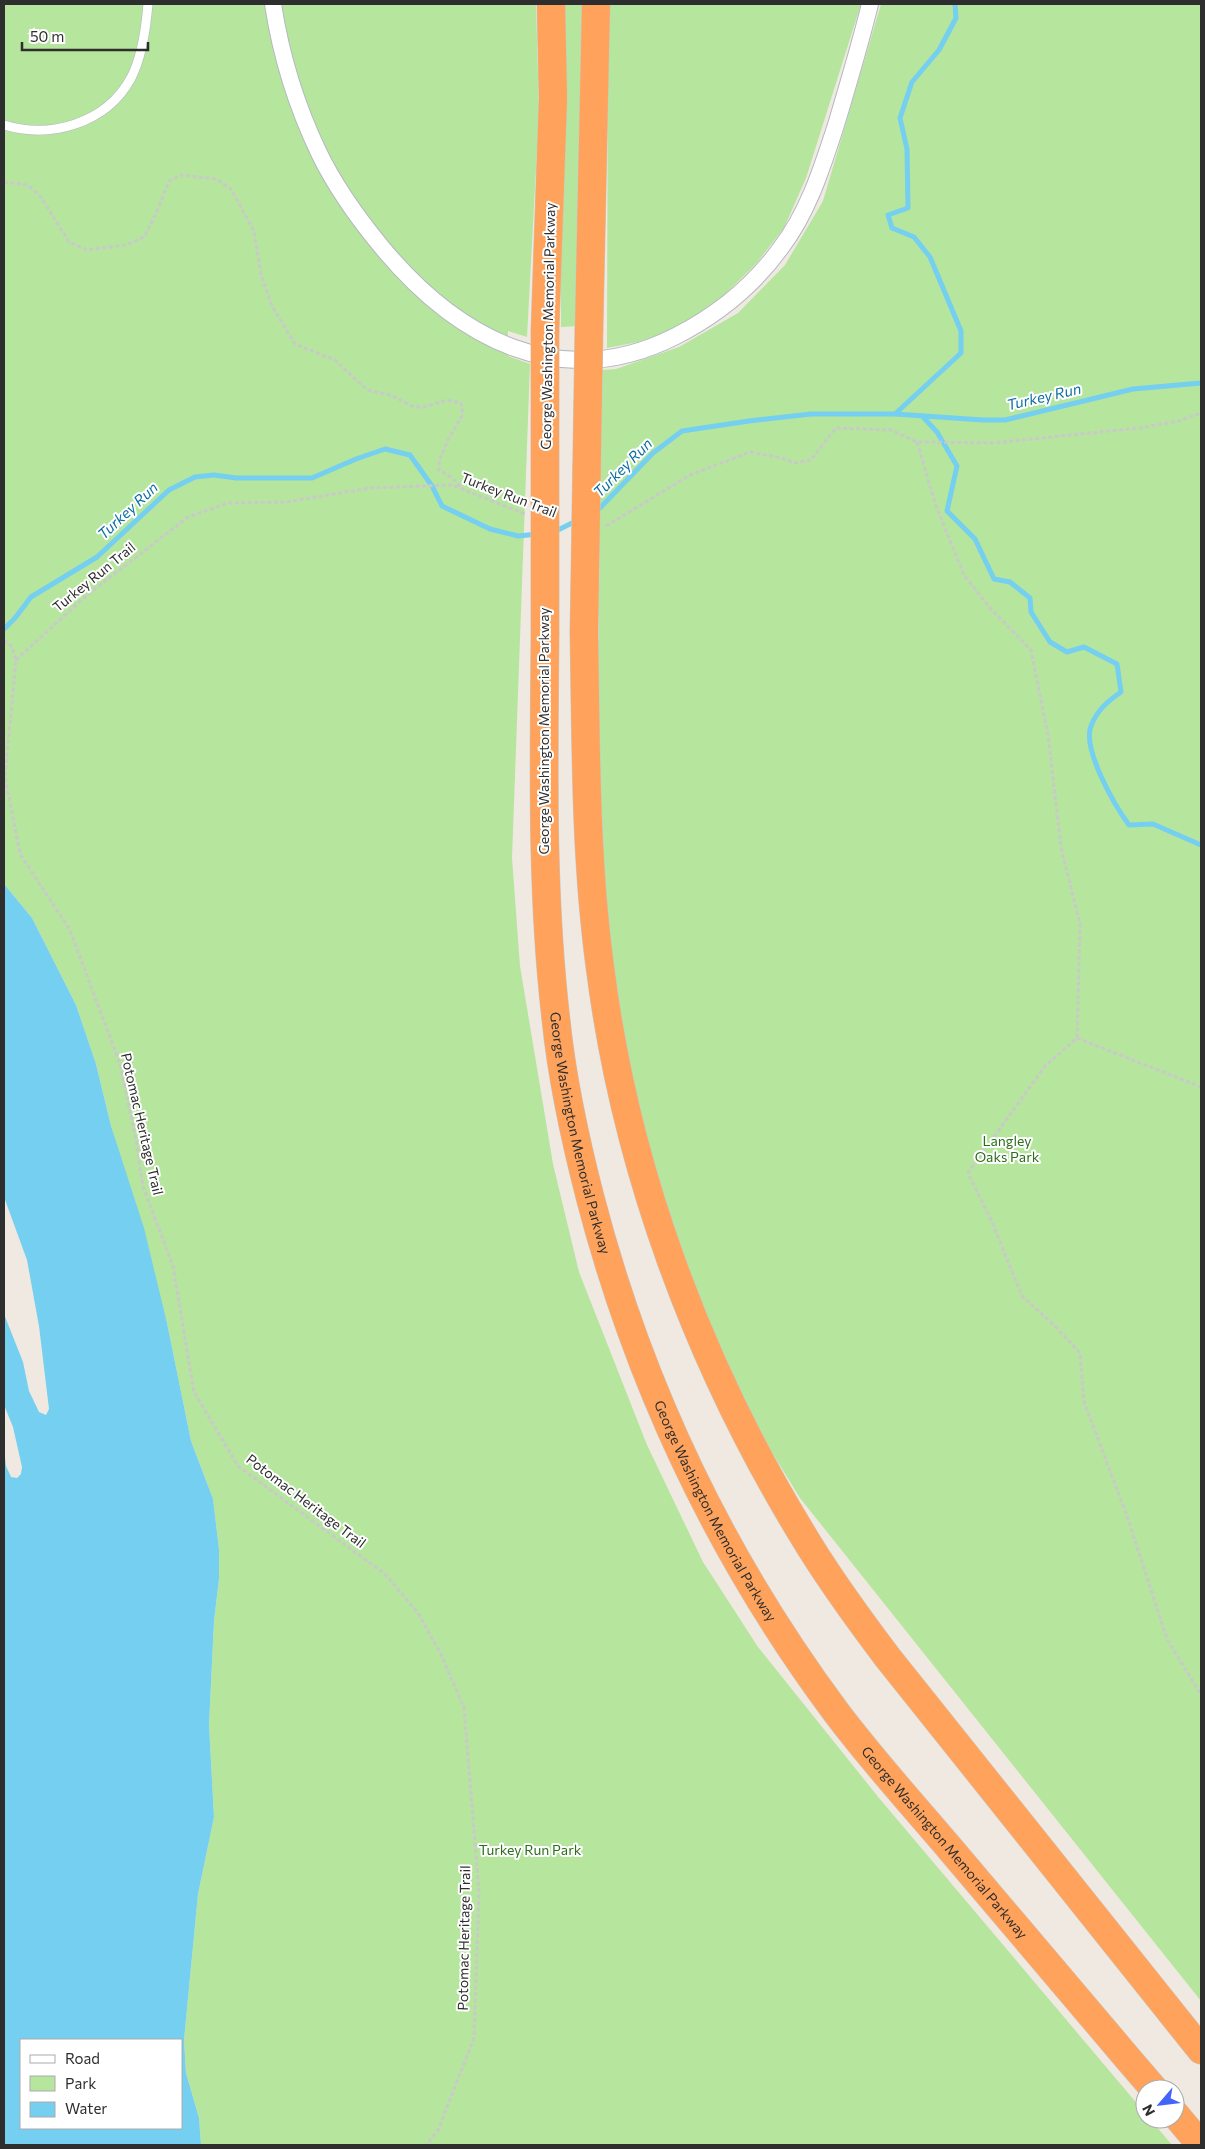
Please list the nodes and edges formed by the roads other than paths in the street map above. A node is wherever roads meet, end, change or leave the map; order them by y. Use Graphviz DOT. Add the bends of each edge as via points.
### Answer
graph roads {
  1 [pos="148,4"];
  2 [pos="273,4"];
  3 [pos="551,4"];
  4 [pos="596,4"];
  5 [pos="870,4"];
  6 [pos="4,125"];
  7 [pos="1201,2050"];
  8 [pos="1146,2079"];
  9 [pos="1185,2126"];
  10 [pos="1201,2145"];
  1 -- 6 [label="lane" via="142,46 132,77 99,113 60,129 37,131"];
  2 -- 5 [label="street" via="287,72 320,155 354,212 391,259 444,310 470,328 527,352 575,360 617,356 660,344 704,322 735,298 768,265 790,236 814,190 855,64"];
  3 -- 8 [label="highway, George Washington Memorial Parkway, bridge" via="553,98 546,330 544,869 556,1023 570,1112 611,1273 650,1383 680,1454 723,1537 769,1614 836,1711"];
  4 -- 7 [label="highway, bridge" via="584,633 587,812 591,886 612,1046 652,1205 700,1336 732,1406 801,1532 846,1602"];
  9 -- 10 [label="highway"];
}
